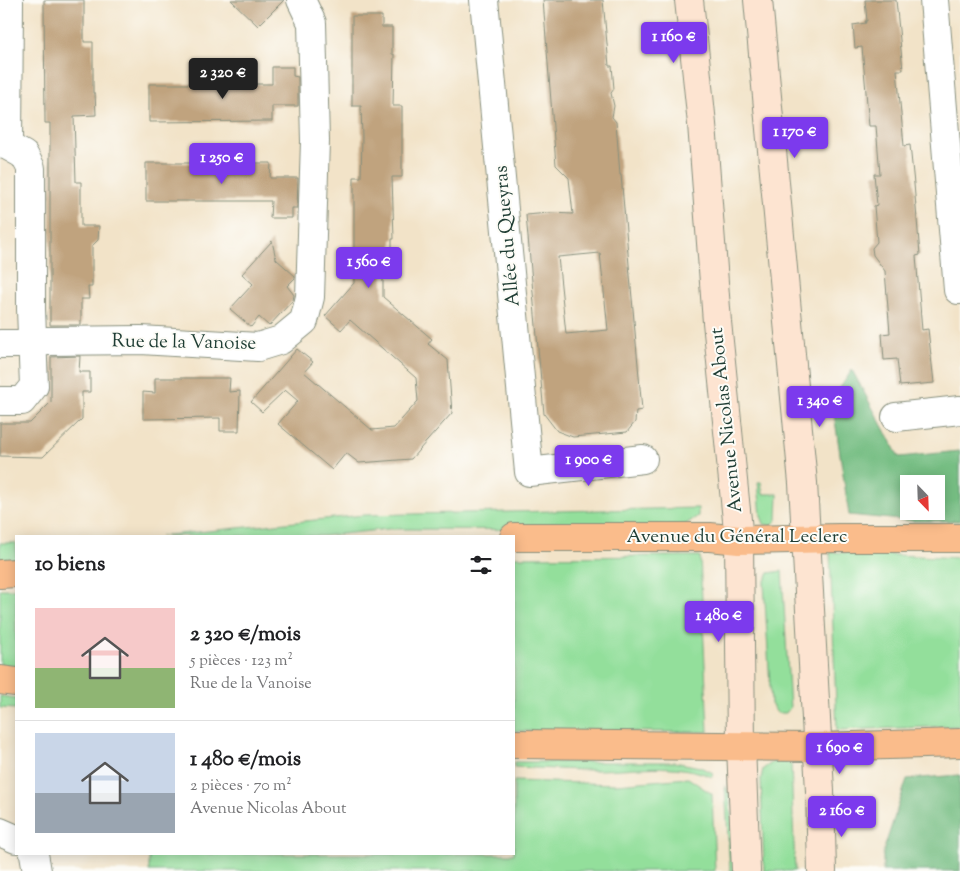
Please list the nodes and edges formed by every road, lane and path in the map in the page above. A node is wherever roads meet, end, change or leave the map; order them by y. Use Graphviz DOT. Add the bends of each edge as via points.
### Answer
graph roads {
  1 [pos="9,0"];
  2 [pos="301,0"];
  3 [pos="484,0"];
  4 [pos="689,0"];
  5 [pos="758,0"];
  6 [pos="934,0"];
  7 [pos="5,50"];
  8 [pos="4,148"];
  9 [pos="959,295"];
  10 [pos="0,344"];
  11 [pos="32,344"];
  12 [pos="0,401"];
  13 [pos="960,410"];
  14 [pos="896,417"];
  15 [pos="643,458"];
  16 [pos="515,537"];
  17 [pos="960,538"];
  18 [pos="806,539"];
  19 [pos="739,540"];
  20 [pos="15,573"];
  21 [pos="0,574"];
  22 [pos="0,680"];
  23 [pos="15,682"];
  24 [pos="960,743"];
  25 [pos="515,744"];
  26 [pos="741,746"];
  27 [pos="817,747"];
  28 [pos="0,832"];
  29 [pos="15,839"];
  30 [pos="34,855"];
  31 [pos="37,871"];
  32 [pos="746,871"];
  33 [pos="822,871"];
  1 -- 7 [label="street"];
  2 -- 11 [label="street, Rue de la Vanoise" via="312,23 314,141 310,297 304,321 281,340 258,346 141,340"];
  3 -- 15 [label="street, Allée du Queyras" via="529,472"];
  4 -- 19 [label="main road, Avenue Nicolas About"];
  5 -- 18 [label="main road"];
  6 -- 9 [label="street"];
  7 -- 8 [label="street"];
  8 -- 11 [label="street" via="24,155 31,168"];
  10 -- 11 [label="street, Rue de la Vanoise"];
  11 -- 12 [label="street" via="34,386 22,401"];
  13 -- 14 [label="street"];
  16 -- 19 [label="main road, Avenue du Général Leclerc" via="710,537"];
  17 -- 18 [label="main road, Avenue du Général Leclerc"];
  18 -- 19 [label="main road, Avenue du Général Leclerc"];
  18 -- 27 [label="main road"];
  19 -- 26 [label="main road, Avenue Nicolas About"];
  20 -- 21 [label="main road"];
  22 -- 23 [label="main road"];
  24 -- 27 [label="main road"];
  25 -- 26 [label="main road"];
  26 -- 27 [label="main road"];
  26 -- 32 [label="main road, Avenue Nicolas About"];
  27 -- 33 [label="main road"];
  28 -- 29 [label="street"];
  30 -- 31 [label="street"];
}
